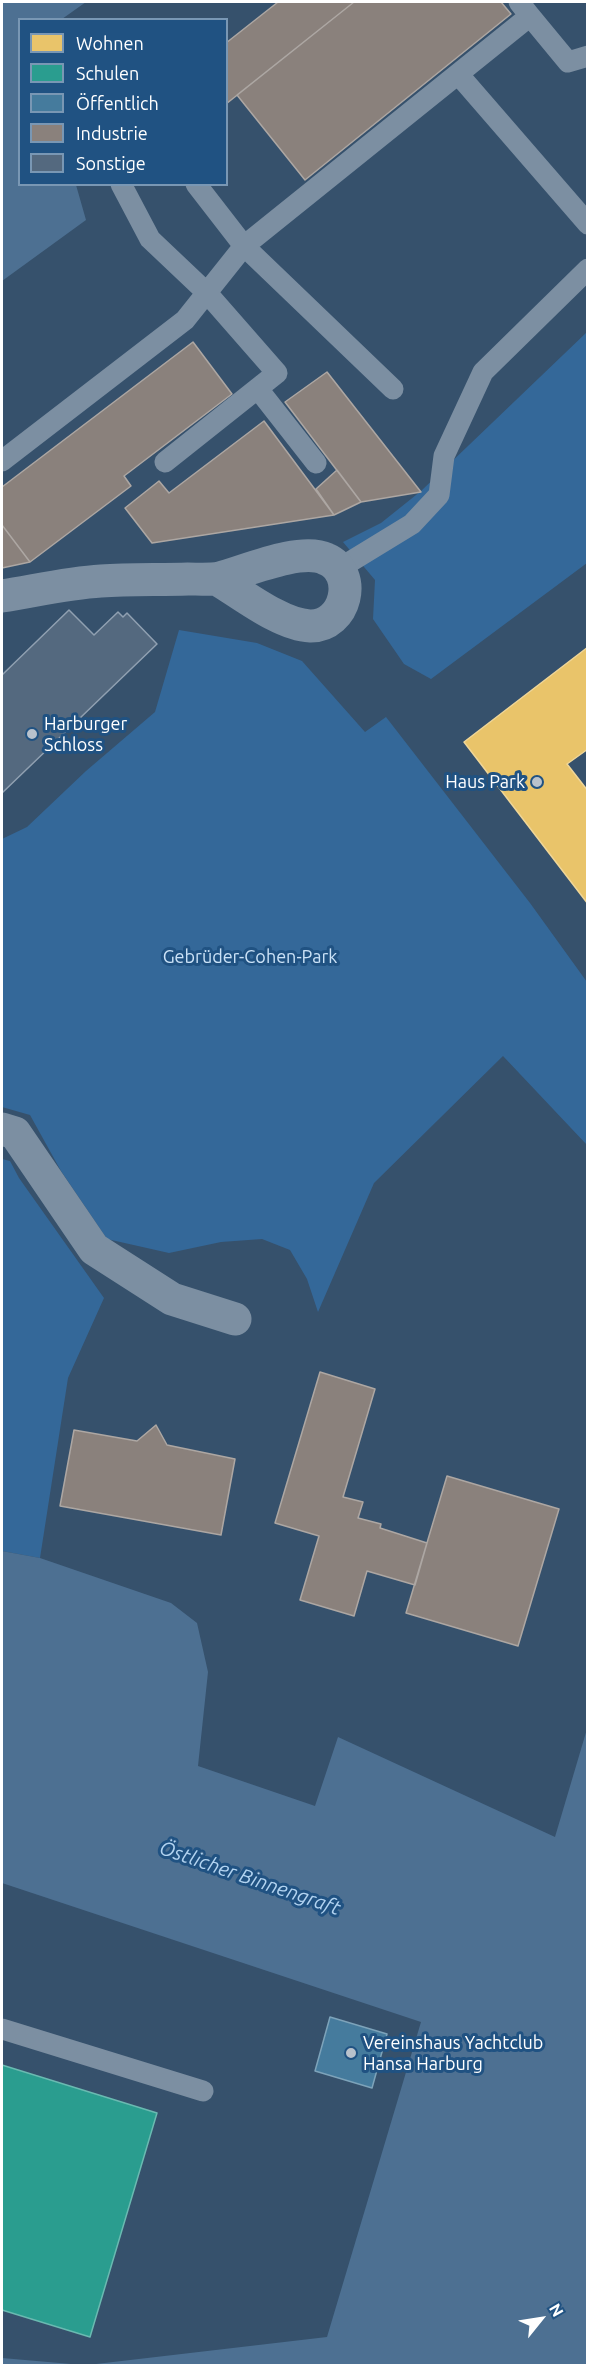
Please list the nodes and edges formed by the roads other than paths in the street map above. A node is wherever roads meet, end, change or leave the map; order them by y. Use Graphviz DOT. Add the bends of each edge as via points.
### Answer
graph roads {
  1 [pos="524,9"];
  2 [pos="588,56"];
  3 [pos="458,74"];
  4 [pos="122,186"];
  5 [pos="198,186"];
  6 [pos="588,224"];
  7 [pos="244,246"];
  8 [pos="588,269"];
  9 [pos="207,293"];
  10 [pos="258,389"];
  11 [pos="393,389"];
  12 [pos="2,461"];
  13 [pos="165,462"];
  14 [pos="316,464"];
  15 [pos="340,568"];
  16 [pos="217,579"];
  17 [pos="2,596"];
  18 [pos="2,1129"];
  19 [pos="235,1319"];
  20 [pos="2,2029"];
  21 [pos="203,2091"];
  1 -- 2 [label="lane" via="568,62"];
  1 -- 3 [label="lane"];
  3 -- 6 [label="lane"];
  3 -- 7 [label="lane"];
  4 -- 9 [label="lane" via="150,239"];
  5 -- 7 [label="lane"];
  7 -- 9 [label="lane"];
  7 -- 11 [label="lane"];
  8 -- 15 [label="lane" via="483,372 444,456 439,495 412,524"];
  9 -- 10 [label="lane" via="277,373"];
  9 -- 12 [label="lane" via="185,320"];
  10 -- 13 [label="lane"];
  10 -- 14 [label="lane"];
  15 -- 16 [label="street" via="325,558 300,556"];
  15 -- 16 [label="street" via="346,585 343,604 333,618 311,626 276,615"];
  16 -- 17 [label="street" via="100,581"];
  18 -- 19 [label="street" via="15,1133 94,1249 172,1299"];
  20 -- 21 [label="lane"];
}
